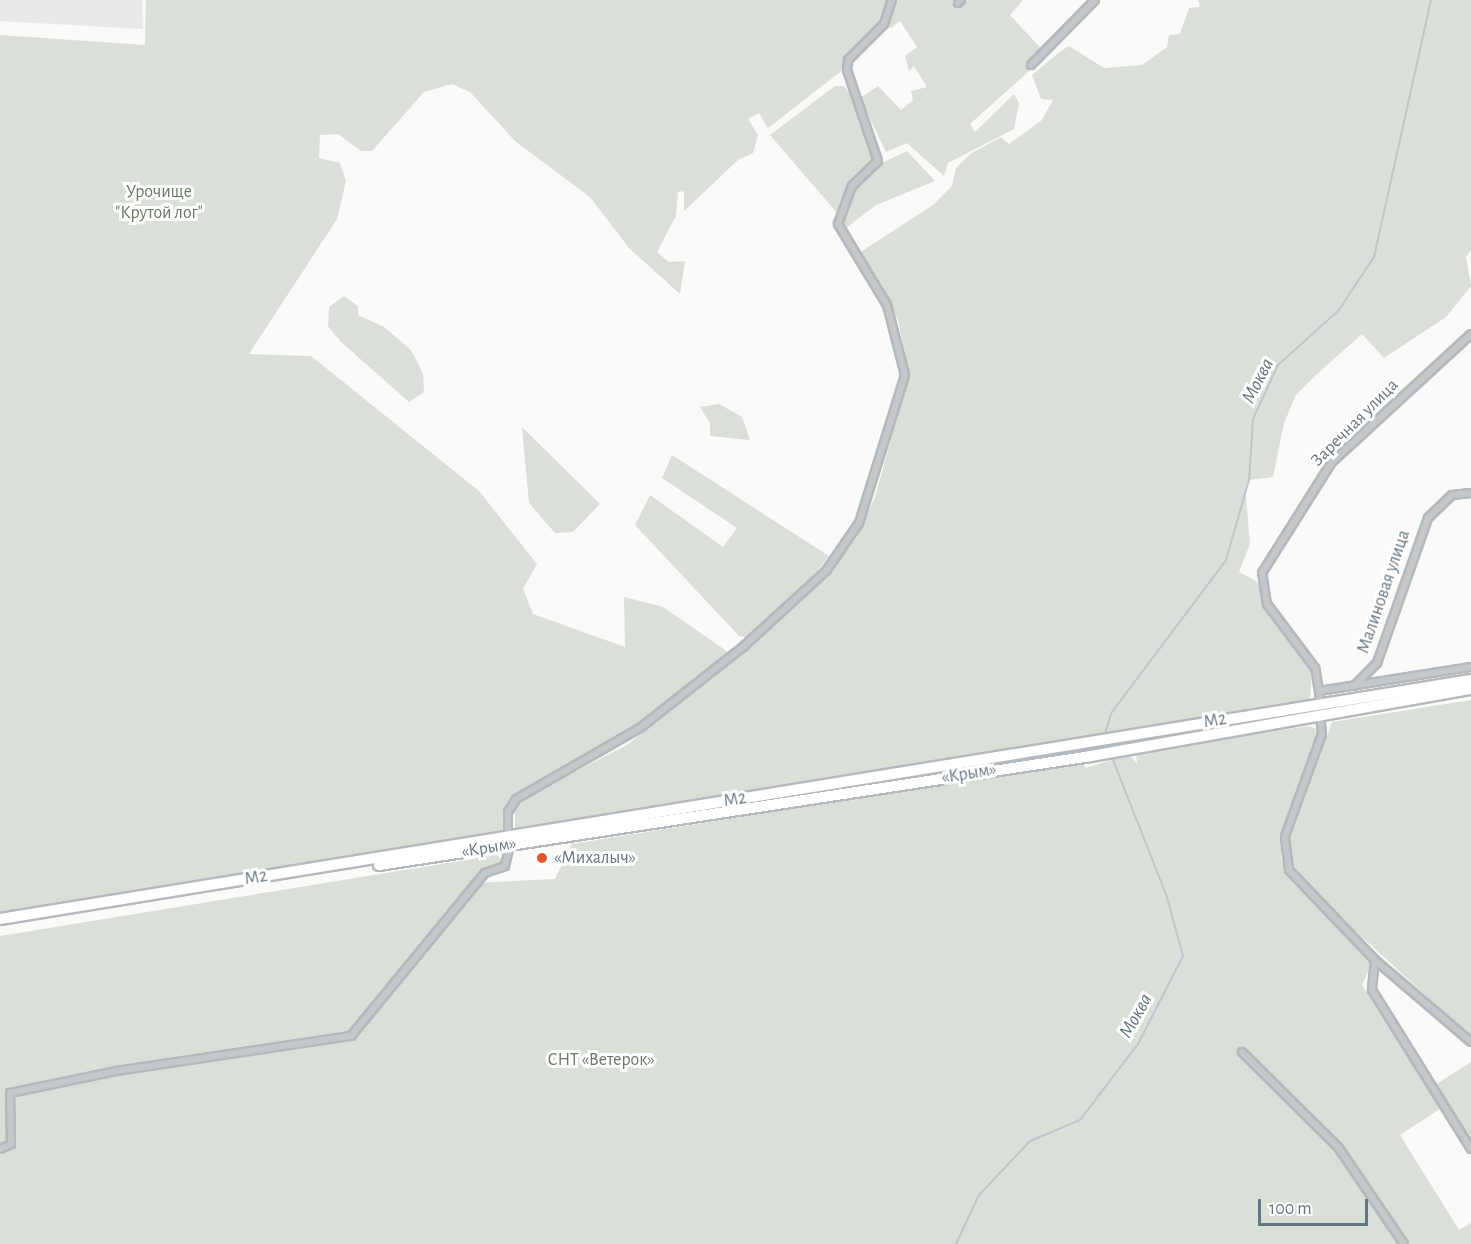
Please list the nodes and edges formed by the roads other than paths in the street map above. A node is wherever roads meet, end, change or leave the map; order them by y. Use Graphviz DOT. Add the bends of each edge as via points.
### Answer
graph roads {
  1 [pos="892,0"];
  2 [pos="1095,0"];
  3 [pos="1031,65"];
  4 [pos="1471,334"];
  5 [pos="1471,493"];
  6 [pos="1471,667"];
  7 [pos="1471,680"];
  8 [pos="1354,686"];
  9 [pos="1471,690"];
  10 [pos="1319,691"];
  11 [pos="1320,710"];
  12 [pos="509,841"];
  13 [pos="0,919"];
  14 [pos="0,926"];
  15 [pos="1375,960"];
  16 [pos="1471,1042"];
  17 [pos="1242,1052"];
  18 [pos="0,1149"];
  19 [pos="1471,1149"];
  20 [pos="1404,1244"];
  1 -- 12 [label="street" via="884,24 848,60 849,84 878,160 852,186 838,224 887,304 906,375 859,523 826,571 742,647 640,728 516,799 508,812"];
  2 -- 3 [label="street"];
  4 -- 10 [label="street, Заречная улица" via="1332,462 1262,573 1267,604 1315,668"];
  5 -- 8 [label="street, Малиновая улица" via="1452,495 1428,518 1377,663"];
  6 -- 8 [label="street"];
  7 -- 11 [label="highway, М2"];
  8 -- 10 [label="street"];
  9 -- 12 [label="highway, «Крым»" via="1134,745 1085,757"];
  10 -- 11 [label="street, Заречная улица"];
  11 -- 12 [label="highway, М2"];
  11 -- 15 [label="street, Заречная улица" via="1322,734 1288,822 1284,860 1298,882"];
  12 -- 13 [label="highway, М2"];
  12 -- 14 [label="highway, «Крым»"];
  12 -- 18 [label="street" via="505,866 484,873 351,1036 116,1071 10,1093 11,1144"];
  15 -- 16 [label="street, Заречная улица"];
  15 -- 19 [label="street" via="1372,990"];
  17 -- 20 [label="street" via="1338,1147"];
}
